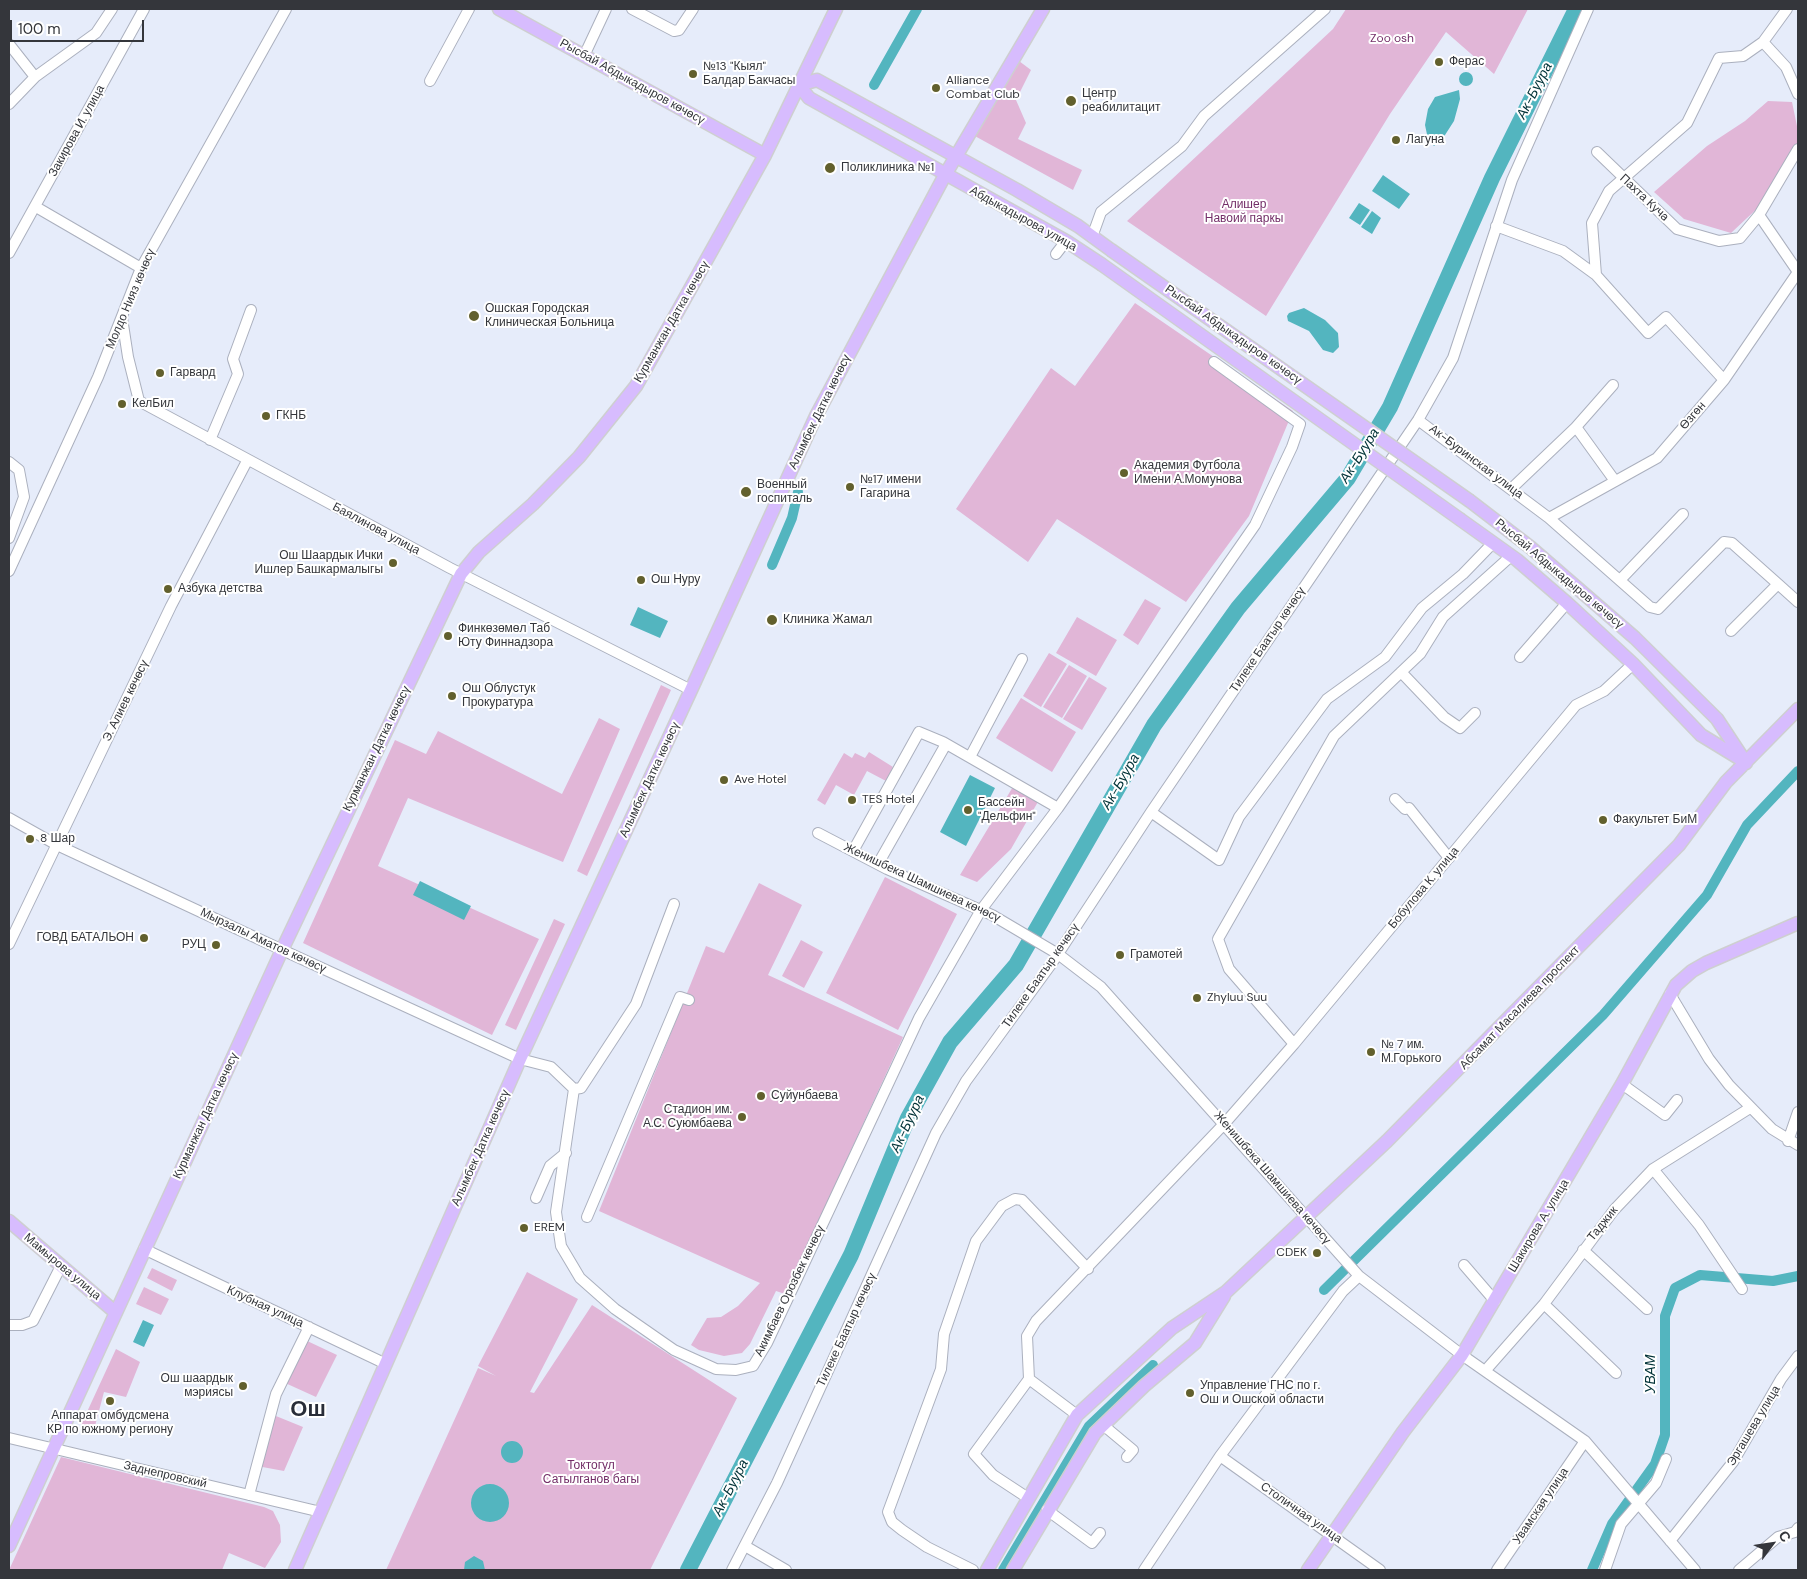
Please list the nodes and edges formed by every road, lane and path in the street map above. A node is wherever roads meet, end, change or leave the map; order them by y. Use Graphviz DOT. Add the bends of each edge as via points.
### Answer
graph roads {
  1 [pos="112,9"];
  2 [pos="144,9"];
  3 [pos="286,9"];
  4 [pos="469,9"];
  5 [pos="499,9"];
  6 [pos="606,9"];
  7 [pos="632,9"];
  8 [pos="693,9"];
  9 [pos="836,9"];
  10 [pos="1043,9"];
  11 [pos="1325,9"];
  12 [pos="1588,9"];
  13 [pos="1786,9"];
  14 [pos="1763,42"];
  15 [pos="9,44"];
  16 [pos="584,56"];
  17 [pos="35,77"];
  18 [pos="430,81"];
  19 [pos="800,85"];
  20 [pos="1798,94"];
  21 [pos="9,104"];
  22 [pos="1798,149"];
  23 [pos="1597,152"];
  24 [pos="765,155"];
  25 [pos="956,156"];
  26 [pos="945,175"];
  27 [pos="1623,179"];
  28 [pos="36,208"];
  29 [pos="1759,215"];
  30 [pos="1496,226"];
  31 [pos="1092,236"];
  32 [pos="1066,241"];
  33 [pos="9,253"];
  34 [pos="1056,254"];
  35 [pos="1101,264"];
  36 [pos="141,268"];
  37 [pos="1798,272"];
  38 [pos="1596,275"];
  39 [pos="251,310"];
  40 [pos="122,318"];
  41 [pos="1214,362"];
  42 [pos="1724,380"];
  43 [pos="1613,385"];
  44 [pos="1418,420"];
  45 [pos="1576,427"];
  46 [pos="210,440"];
  47 [pos="247,461"];
  48 [pos="9,462"];
  49 [pos="1615,481"];
  50 [pos="1512,488"];
  51 [pos="1683,514"];
  52 [pos="1549,518"];
  53 [pos="9,538"];
  54 [pos="1493,543"];
  55 [pos="1511,556"];
  56 [pos="9,567"];
  57 [pos="461,574"];
  58 [pos="1620,580"];
  59 [pos="1778,584"];
  60 [pos="1798,602"];
  61 [pos="1567,603"];
  62 [pos="1731,631"];
  63 [pos="1520,657"];
  64 [pos="1022,659"];
  65 [pos="1633,664"];
  66 [pos="1401,672"];
  67 [pos="691,690"];
  68 [pos="1798,709"];
  69 [pos="1475,713"];
  70 [pos="946,744"];
  71 [pos="970,757"];
  72 [pos="1746,763"];
  73 [pos="1395,799"];
  74 [pos="1058,808"];
  75 [pos="1151,812"];
  76 [pos="9,818"];
  77 [pos="818,832"];
  78 [pos="58,845"];
  79 [pos="853,851"];
  80 [pos="1449,858"];
  81 [pos="878,864"];
  82 [pos="674,904"];
  83 [pos="981,910"];
  84 [pos="1798,923"];
  85 [pos="9,944"];
  86 [pos="282,950"];
  87 [pos="1058,954"];
  88 [pos="1670,994"];
  89 [pos="689,1000"];
  90 [pos="1294,1044"];
  91 [pos="520,1059"];
  92 [pos="1622,1084"];
  93 [pos="574,1089"];
  94 [pos="1677,1100"];
  95 [pos="1750,1108"];
  96 [pos="1798,1112"];
  97 [pos="1225,1123"];
  98 [pos="1788,1141"];
  99 [pos="1798,1145"];
  100 [pos="566,1152"];
  101 [pos="1653,1169"];
  102 [pos="536,1198"];
  103 [pos="587,1217"];
  104 [pos="1305,1218"];
  105 [pos="9,1222"];
  106 [pos="144,1249"];
  107 [pos="1583,1250"];
  108 [pos="1464,1265"];
  109 [pos="61,1266"];
  110 [pos="1088,1269"];
  111 [pos="1357,1274"];
  112 [pos="1740,1285"];
  113 [pos="1226,1292"];
  114 [pos="1495,1301"];
  115 [pos="1544,1304"];
  116 [pos="1647,1309"];
  117 [pos="115,1312"];
  118 [pos="9,1325"];
  119 [pos="309,1327"];
  120 [pos="1462,1355"];
  121 [pos="1798,1356"];
  122 [pos="386,1364"];
  123 [pos="1485,1371"];
  124 [pos="1616,1373"];
  125 [pos="1029,1380"];
  126 [pos="1077,1415"];
  127 [pos="1103,1425"];
  128 [pos="9,1438"];
  129 [pos="1585,1441"];
  130 [pos="54,1449"];
  131 [pos="1220,1456"];
  132 [pos="1127,1457"];
  133 [pos="1666,1459"];
  134 [pos="249,1494"];
  135 [pos="1028,1498"];
  136 [pos="1637,1503"];
  137 [pos="1048,1510"];
  138 [pos="321,1512"];
  139 [pos="1798,1528"];
  140 [pos="1100,1533"];
  141 [pos="1333,1536"];
  142 [pos="1670,1541"];
  143 [pos="9,1546"];
  144 [pos="745,1546"];
  145 [pos="295,1570"];
  146 [pos="732,1570"];
  147 [pos="786,1570"];
  148 [pos="973,1570"];
  149 [pos="986,1570"];
  150 [pos="1013,1570"];
  151 [pos="1144,1570"];
  152 [pos="1308,1570"];
  153 [pos="1380,1570"];
  154 [pos="1497,1570"];
  155 [pos="1605,1570"];
  156 [pos="1695,1570"];
  157 [pos="1739,1570"];
  1 -- 17 [label="street" via="96,33"];
  2 -- 28 [label="street, Закирова И. улица"];
  3 -- 36 [label="street, Молдо Нияз көчөсү"];
  4 -- 18 [label="street"];
  5 -- 16 [label="main road, Рысбай Абдыкадыров көчөсү"];
  6 -- 16 [label="street"];
  7 -- 8 [label="street" via="674,31 679,30"];
  9 -- 19 [label="main road, Курманжан Датка көчөсү"];
  10 -- 25 [label="main road, Алымбек Датка көчөсү"];
  11 -- 31 [label="street" via="1204,116 1182,146 1101,212"];
  12 -- 30 [label="street, Ак-Буринская улица" via="1512,180"];
  13 -- 14 [label="street"];
  14 -- 20 [label="street" via="1786,67"];
  14 -- 27 [label="street" via="1743,56 1719,58 1687,123"];
  15 -- 17 [label="street"];
  16 -- 24 [label="main road, Рысбай Абдыкадыров көчөсү"];
  17 -- 21 [label="street"];
  19 -- 24 [label="main road, Курманжан Датка көчөсү"];
  19 -- 25 [label="main road, Рысбай Абдыкадыров көчөсү" via="817,80"];
  19 -- 26 [label="main road" via="809,98"];
  22 -- 29 [label="street, Пахта Кучa"];
  23 -- 27 [label="street, Пахта Кучa"];
  24 -- 57 [label="main road, Курманжан Датка көчөсү" via="636,386 579,457 479,552"];
  25 -- 26 [label="main road, Алымбек Датка көчөсү"];
  25 -- 31 [label="main road, Рысбай Абдыкадыров көчөсү"];
  26 -- 32 [label="main road, Абдыкадырова улица"];
  26 -- 67 [label="main road, Алымбек Датка көчөсү" via="816,416"];
  27 -- 29 [label="street, Пахта Кучa" via="1677,229 1719,241 1740,238"];
  27 -- 38 [label="street" via="1609,191 1592,223"];
  28 -- 33 [label="street, Закирова И. улица"];
  28 -- 36 [label="street"];
  29 -- 37 [label="street"];
  30 -- 38 [label="street" via="1563,251"];
  30 -- 44 [label="street, Ак-Буринская улица" via="1453,358"];
  31 -- 72 [label="main road, Рысбай Абдыкадыров көчөсү, bridge" via="1470,501 1538,553 1635,638 1718,719"];
  32 -- 34 [label="street"];
  32 -- 35 [label="main road, Абдыкадырова улица"];
  35 -- 54 [label="main road, Рысбай Абдыкадыров көчөсү, bridge"];
  36 -- 40 [label="street, Молдо Нияз көчөсү"];
  37 -- 42 [label="street, Өзгөн"];
  38 -- 42 [label="street" via="1648,333 1666,317"];
  39 -- 46 [label="street" via="233,359 238,374"];
  40 -- 46 [label="street, Баялинова улица" via="139,401"];
  40 -- 56 [label="street, Молдо Нияз көчөсү" via="98,377"];
  41 -- 74 [label="street" via="1300,424 1292,448 1255,525"];
  42 -- 49 [label="street, Өзгөн" via="1657,458"];
  43 -- 45 [label="street"];
  44 -- 50 [label="street, Ак-Буринская улица"];
  44 -- 75 [label="street, Тилеке Баатыр көчөсү"];
  45 -- 49 [label="street"];
  45 -- 50 [label="street"];
  46 -- 47 [label="street, Баялинова улица"];
  47 -- 57 [label="street, Баялинова улица"];
  47 -- 78 [label="street, Э. Алиев көчөсү" via="172,606"];
  48 -- 53 [label="street" via="19,470 24,497"];
  49 -- 52 [label="street, Өзгөн"];
  50 -- 52 [label="street, Ак-Буринская улица"];
  51 -- 58 [label="street"];
  52 -- 58 [label="street, Ак-Буринская улица"];
  54 -- 55 [label="main road, Рысбай Абдыкадыров көчөсү"];
  54 -- 75 [label="street" via="1463,574 1422,608 1386,657 1327,699 1239,817 1219,860"];
  55 -- 61 [label="main road, Рысбай Абдыкадыров көчөсү"];
  55 -- 66 [label="street" via="1443,617 1420,654"];
  57 -- 67 [label="street, Баялинова улица"];
  57 -- 86 [label="main road, Курманжан Датка көчөсү"];
  58 -- 59 [label="street, Ак-Буринская улица" via="1650,607 1658,609 1724,542 1732,544"];
  59 -- 60 [label="street"];
  59 -- 62 [label="street"];
  61 -- 63 [label="street"];
  61 -- 65 [label="main road, Рысбай Абдыкадыров көчөсү"];
  64 -- 71 [label="street"];
  65 -- 72 [label="main road, Рысбай Абдыкадыров көчөсү" via="1701,734"];
  65 -- 80 [label="street, Бобулова К. улица" via="1604,691 1576,706"];
  66 -- 69 [label="street" via="1444,717 1460,728"];
  66 -- 90 [label="street" via="1334,736 1218,939 1229,969"];
  67 -- 91 [label="main road, Алымбек Датка көчөсү"];
  68 -- 72 [label="main road, Абсамат Масалиева проспект"];
  70 -- 71 [label="street"];
  70 -- 79 [label="street" via="919,732"];
  70 -- 81 [label="street"];
  71 -- 74 [label="street"];
  72 -- 104 [label="main road, Абсамат Масалиева проспект" via="1712,799 1679,845 1463,1066"];
  73 -- 80 [label="street" via="1405,810 1409,808"];
  74 -- 83 [label="street"];
  75 -- 87 [label="street, Тилеке Баатыр көчөсү"];
  76 -- 78 [label="street, Мырзалы Аматов көчөсү"];
  77 -- 79 [label="street, Женишбека Шамшиева көчөсү"];
  78 -- 85 [label="street, Э. Алиев көчөсү"];
  78 -- 86 [label="street, Мырзалы Аматов көчөсү"];
  79 -- 81 [label="street, Женишбека Шамшиева көчөсү"];
  80 -- 90 [label="street, Бобулова К. улица"];
  81 -- 83 [label="street, Женишбека Шамшиева көчөсү"];
  82 -- 93 [label="street" via="636,1004 581,1088"];
  83 -- 87 [label="street, Женишбека Шамшиева көчөсү"];
  83 -- 100 [label="street, Акимбаев Орозбек көчөсү" via="919,1018 767,1343 753,1366 736,1370 716,1369 674,1350 615,1310 580,1278 561,1246 557,1225 556,1212"];
  84 -- 88 [label="main road, Шакирова А. улица" via="1699,967 1679,982"];
  86 -- 91 [label="street, Мырзалы Аматов көчөсү"];
  86 -- 106 [label="main road, Курманжан Датка көчөсү"];
  87 -- 97 [label="street, Женишбека Шамшиева көчөсү" via="1102,987"];
  87 -- 144 [label="street, Тилеке Баатыр көчөсү" via="966,1081 936,1133 781,1475"];
  88 -- 92 [label="main road, Шакирова А. улица"];
  88 -- 95 [label="street" via="1709,1059"];
  89 -- 103 [label="street" via="680,997"];
  90 -- 97 [label="street, Бобулова К. улица"];
  91 -- 93 [label="street" via="551,1067"];
  91 -- 122 [label="main road, Алымбек Датка көчөсү"];
  92 -- 94 [label="street" via="1666,1115"];
  92 -- 114 [label="main road, Шакирова А. улица"];
  93 -- 100 [label="street, Акимбаев Орозбек көчөсү"];
  95 -- 98 [label="street"];
  95 -- 101 [label="street, Таджик"];
  96 -- 98 [label="street"];
  97 -- 104 [label="street, Женишбека Шамшиева көчөсү"];
  97 -- 110 [label="street, Бобулова К. улица"];
  98 -- 99 [label="street"];
  100 -- 102 [label="street" via="550,1166"];
  101 -- 107 [label="street, Таджик" via="1614,1210"];
  101 -- 112 [label="street" via="1699,1224"];
  104 -- 111 [label="street, Женишбека Шамшиева көчөсү"];
  104 -- 113 [label="main road, Абсамат Масалиева проспект"];
  105 -- 109 [label="main road, Мамырова улица"];
  106 -- 117 [label="main road, Курманжан Датка көчөсү"];
  106 -- 119 [label="street, Клубная улица"];
  107 -- 115 [label="street, Таджик"];
  107 -- 116 [label="street"];
  108 -- 114 [label="street"];
  109 -- 117 [label="main road, Мамырова улица"];
  109 -- 118 [label="street" via="33,1320 22,1325"];
  110 -- 125 [label="street, Бобулова К. улица" via="1029,1332"];
  110 -- 148 [label="street" via="1022,1200 1006,1202 976,1242 944,1334 942,1369 888,1512 892,1522 902,1530"];
  111 -- 120 [label="street, Женишбека Шамшиева көчөсү"];
  111 -- 131 [label="street"];
  113 -- 126 [label="main road, Абсамат Масалиева проспект" via="1172,1328"];
  113 -- 127 [label="main road, Абсамат Масалиева проспект" via="1195,1344"];
  114 -- 120 [label="main road, Шакирова А. улица"];
  115 -- 123 [label="street, Таджик"];
  115 -- 124 [label="street"];
  117 -- 130 [label="main road, Курманжан Датка көчөсү"];
  119 -- 122 [label="street, Клубная улица"];
  119 -- 134 [label="street" via="276,1394"];
  120 -- 123 [label="street, Женишбека Шамшиева көчөсү"];
  120 -- 141 [label="main road, Шакирова А. улица" via="1403,1432"];
  121 -- 142 [label="street, Эргашева улица" via="1733,1462"];
  122 -- 138 [label="main road, Алымбек Датка көчөсү"];
  123 -- 129 [label="street, Женишбека Шамшиева көчөсү"];
  125 -- 126 [label="street"];
  125 -- 135 [label="street" via="974,1454 993,1476"];
  126 -- 135 [label="main road, Абсамат Масалиева проспект"];
  127 -- 132 [label="street" via="1133,1450"];
  127 -- 137 [label="main road, Абсамат Масалиева проспект" via="1095,1432"];
  128 -- 130 [label="street, Заднепровский"];
  129 -- 136 [label="street, Женишбека Шамшиева көчөсү"];
  129 -- 154 [label="street, Увамская улица"];
  130 -- 134 [label="street, Заднепровский"];
  130 -- 143 [label="main road, Курманжан Датка көчөсү"];
  131 -- 141 [label="street, Столичная улица"];
  131 -- 151 [label="street"];
  133 -- 136 [label="street" via="1656,1483"];
  134 -- 138 [label="street, Заднепровский"];
  135 -- 149 [label="main road, Абсамат Масалиева проспект"];
  136 -- 142 [label="street, Женишбека Шамшиева көчөсү"];
  136 -- 155 [label="street" via="1621,1524"];
  137 -- 140 [label="street" via="1092,1543"];
  137 -- 150 [label="main road, Абсамат Масалиева проспект"];
  138 -- 145 [label="main road, Алымбек Датка көчөсү"];
  139 -- 157 [label="street" via="1778,1537"];
  141 -- 152 [label="main road, Шакирова А. улица"];
  141 -- 153 [label="street, Столичная улица"];
  142 -- 156 [label="street, Женишбека Шамшиева көчөсү"];
  144 -- 146 [label="street, Тилеке Баатыр көчөсү"];
  144 -- 147 [label="street"];
}
